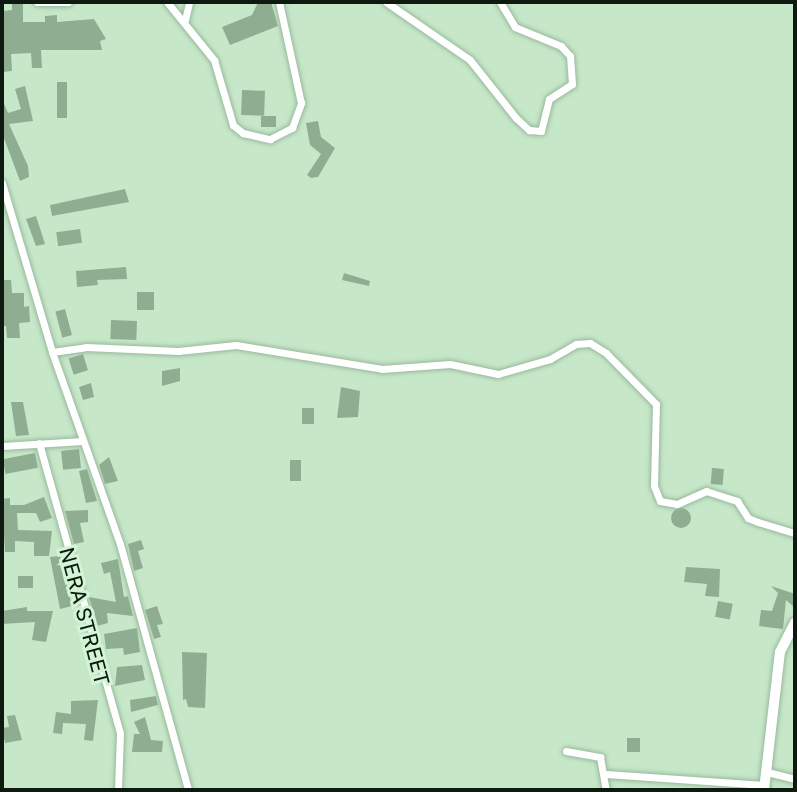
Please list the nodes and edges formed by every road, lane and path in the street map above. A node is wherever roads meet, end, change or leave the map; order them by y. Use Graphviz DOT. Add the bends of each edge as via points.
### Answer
graph roads {
  1 [pos="37,2"];
  2 [pos="68,2"];
  3 [pos="167,2"];
  4 [pos="189,2"];
  5 [pos="279,2"];
  6 [pos="386,2"];
  7 [pos="500,2"];
  8 [pos="394,5"];
  9 [pos="185,20"];
  10 [pos="2,183"];
  11 [pos="52,352"];
  12 [pos="83,441"];
  13 [pos="38,443"];
  14 [pos="2,446"];
  15 [pos="795,533"];
  16 [pos="795,623"];
  17 [pos="566,751"];
  18 [pos="767,772"];
  19 [pos="606,774"];
  20 [pos="795,779"];
  21 [pos="764,788"];
  22 [pos="118,790"];
  23 [pos="188,790"];
  24 [pos="606,790"];
  1 -- 2 [label="street"];
  3 -- 9 [label="street"];
  4 -- 9 [label="street"];
  5 -- 9 [label="street" via="301,103 292,128 270,139 243,133 233,125 214,60"];
  6 -- 8 [label="street"];
  7 -- 8 [label="street" via="515,27 561,46 570,56 572,84 549,99 541,131 529,130 516,118 470,60"];
  10 -- 11 [label="street"];
  11 -- 12 [label="street"];
  11 -- 15 [label="street" via="86,347 178,351 236,345 382,369 450,364 498,374 590,343 606,353 656,404 654,486 660,501 677,504 706,491 737,501 748,517 758,522"];
  12 -- 13 [label="street"];
  12 -- 23 [label="street" via="120,544"];
  13 -- 14 [label="street"];
  13 -- 22 [label="street, NERA STREET" via="120,733"];
  16 -- 18 [label="street" via="780,652"];
  17 -- 19 [label="street" via="595,753"];
  18 -- 20 [label="street"];
  18 -- 21 [label="street"];
  19 -- 21 [label="street"];
  19 -- 24 [label="street"];
}
